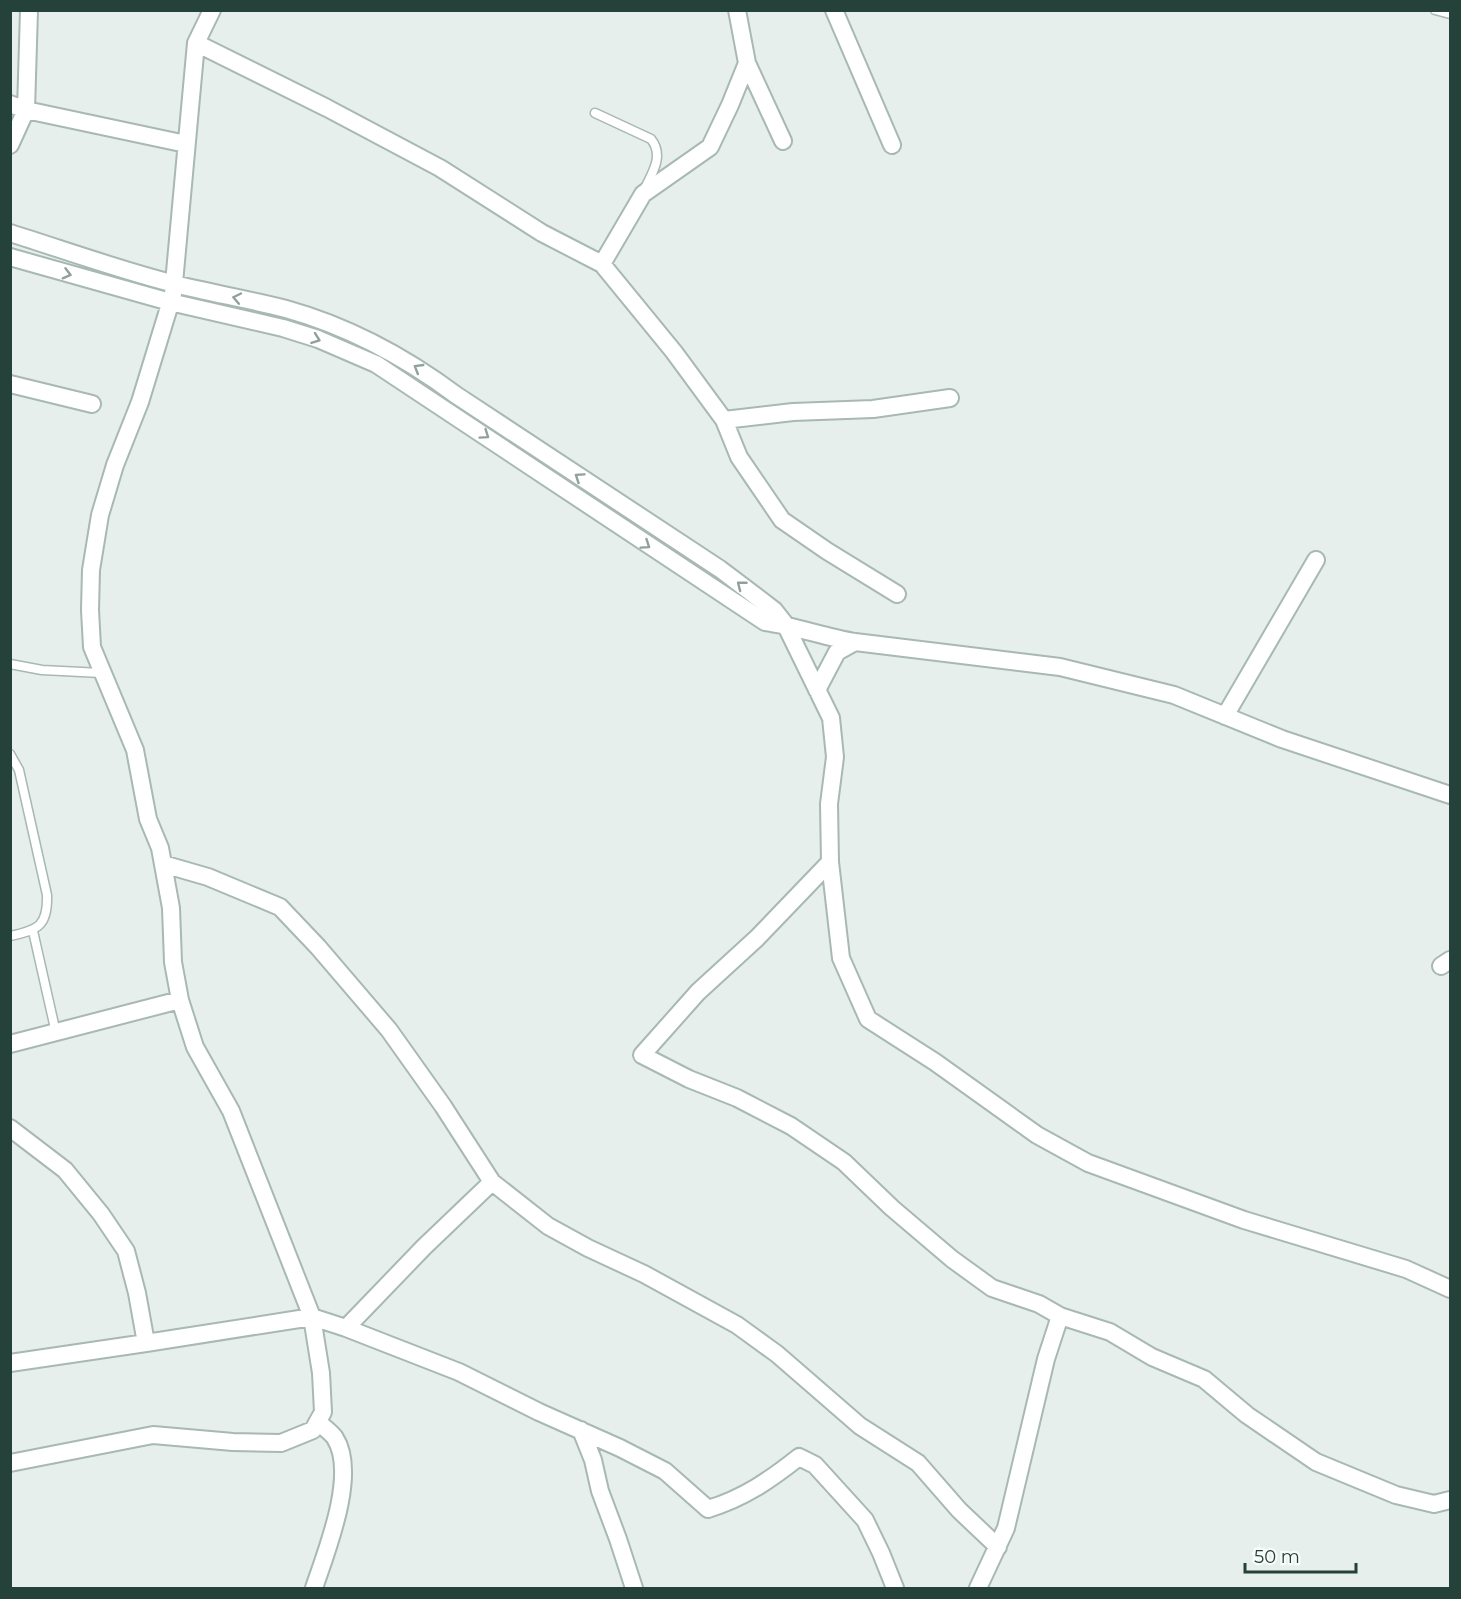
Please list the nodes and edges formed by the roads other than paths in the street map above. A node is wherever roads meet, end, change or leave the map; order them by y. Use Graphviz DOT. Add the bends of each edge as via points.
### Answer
graph roads {
  1 [pos="28,10"];
  2 [pos="212,10"];
  3 [pos="737,10"];
  4 [pos="834,10"];
  5 [pos="1435,10"];
  6 [pos="1450,15"];
  7 [pos="196,43"];
  8 [pos="747,63"];
  9 [pos="18,107"];
  10 [pos="595,113"];
  11 [pos="783,141"];
  12 [pos="186,144"];
  13 [pos="10,145"];
  14 [pos="892,145"];
  15 [pos="643,194"];
  16 [pos="10,233"];
  17 [pos="10,257"];
  18 [pos="602,264"];
  19 [pos="174,284"];
  20 [pos="171,302"];
  21 [pos="287,309"];
  22 [pos="283,328"];
  23 [pos="10,384"];
  24 [pos="950,398"];
  25 [pos="92,405"];
  26 [pos="724,420"];
  27 [pos="1316,560"];
  28 [pos="897,594"];
  29 [pos="784,624"];
  30 [pos="855,642"];
  31 [pos="10,664"];
  32 [pos="101,673"];
  33 [pos="817,690"];
  34 [pos="1225,716"];
  35 [pos="10,754"];
  36 [pos="1450,795"];
  37 [pos="830,862"];
  38 [pos="163,864"];
  39 [pos="33,931"];
  40 [pos="10,936"];
  41 [pos="180,1000"];
  42 [pos="56,1033"];
  43 [pos="10,1044"];
  44 [pos="10,1128"];
  45 [pos="492,1182"];
  46 [pos="1450,1289"];
  47 [pos="1060,1316"];
  48 [pos="312,1317"];
  49 [pos="346,1328"];
  50 [pos="146,1343"];
  51 [pos="10,1364"];
  52 [pos="318,1422"];
  53 [pos="581,1430"];
  54 [pos="10,1463"];
  55 [pos="1450,1500"];
  56 [pos="998,1547"];
  57 [pos="314,1588"];
  58 [pos="634,1588"];
  59 [pos="895,1588"];
  60 [pos="978,1588"];
  1 -- 9 [label="street"];
  2 -- 7 [label="street"];
  3 -- 8 [label="street"];
  4 -- 14 [label="street"];
  5 -- 6 [label="lane"];
  7 -- 12 [label="street"];
  7 -- 18 [label="street" via="440,168 542,233"];
  8 -- 11 [label="street"];
  8 -- 15 [label="street" via="710,147"];
  9 -- 12 [label="street"];
  9 -- 13 [label="street"];
  10 -- 15 [label="lane" via="651,139 656,146 657,164"];
  12 -- 19 [label="street"];
  15 -- 18 [label="street"];
  16 -- 19 [label="street"];
  17 -- 20 [label="street, one-way"];
  18 -- 26 [label="street"];
  19 -- 20 [label="street"];
  21 -- 19 [label="street, one-way"];
  20 -- 22 [label="street"];
  20 -- 32 [label="street" via="99,515 90,610 92,647"];
  21 -- 22 [label="street"];
  29 -- 21 [label="street, one-way" via="774,610 720,569 422,370 337,327"];
  22 -- 29 [label="street, one-way" via="376,364 765,622"];
  23 -- 25 [label="street"];
  24 -- 26 [label="street" via="873,409"];
  26 -- 28 [label="street" via="739,457 782,520"];
  27 -- 34 [label="street"];
  29 -- 30 [label="street"];
  29 -- 33 [label="street"];
  30 -- 33 [label="street" via="837,652"];
  30 -- 34 [label="street" via="1060,667 1174,695"];
  31 -- 32 [label="lane"];
  32 -- 38 [label="street" via="135,750 148,819"];
  33 -- 37 [label="street" via="831,718 835,757 829,804"];
  34 -- 36 [label="street"];
  35 -- 39 [label="lane" via="18,770 47,895 45,919"];
  37 -- 46 [label="street" via="841,958 868,1019 1037,1135 1088,1163 1244,1220 1406,1269"];
  37 -- 47 [label="street" via="698,992 642,1055 790,1126 844,1162 892,1208 992,1288 1039,1304"];
  38 -- 41 [label="street"];
  38 -- 45 [label="street" via="208,877 279,907 294,921 389,1030"];
  39 -- 40 [label="lane"];
  39 -- 42 [label="lane"];
  41 -- 42 [label="street"];
  41 -- 48 [label="street" via="195,1047 231,1111"];
  42 -- 43 [label="street"];
  44 -- 50 [label="street" via="65,1170 126,1251"];
  45 -- 49 [label="street"];
  45 -- 56 [label="street" via="548,1226 737,1325 820,1389 860,1426 918,1463"];
  47 -- 55 [label="street" via="1110,1332 1152,1357 1204,1379 1247,1415 1316,1462 1396,1495 1434,1504"];
  47 -- 56 [label="street"];
  48 -- 49 [label="street"];
  48 -- 50 [label="street"];
  48 -- 52 [label="street" via="321,1373 323,1412"];
  49 -- 53 [label="street" via="459,1372"];
  50 -- 51 [label="street"];
  52 -- 54 [label="street" via="313,1430 281,1443 153,1435"];
  52 -- 57 [label="street" via="335,1438 342,1458 342,1485 340,1506"];
  53 -- 58 [label="street"];
  53 -- 59 [label="street" via="665,1471 708,1509 731,1502 768,1481 799,1457 815,1465 865,1520"];
  56 -- 60 [label="street"];
}
